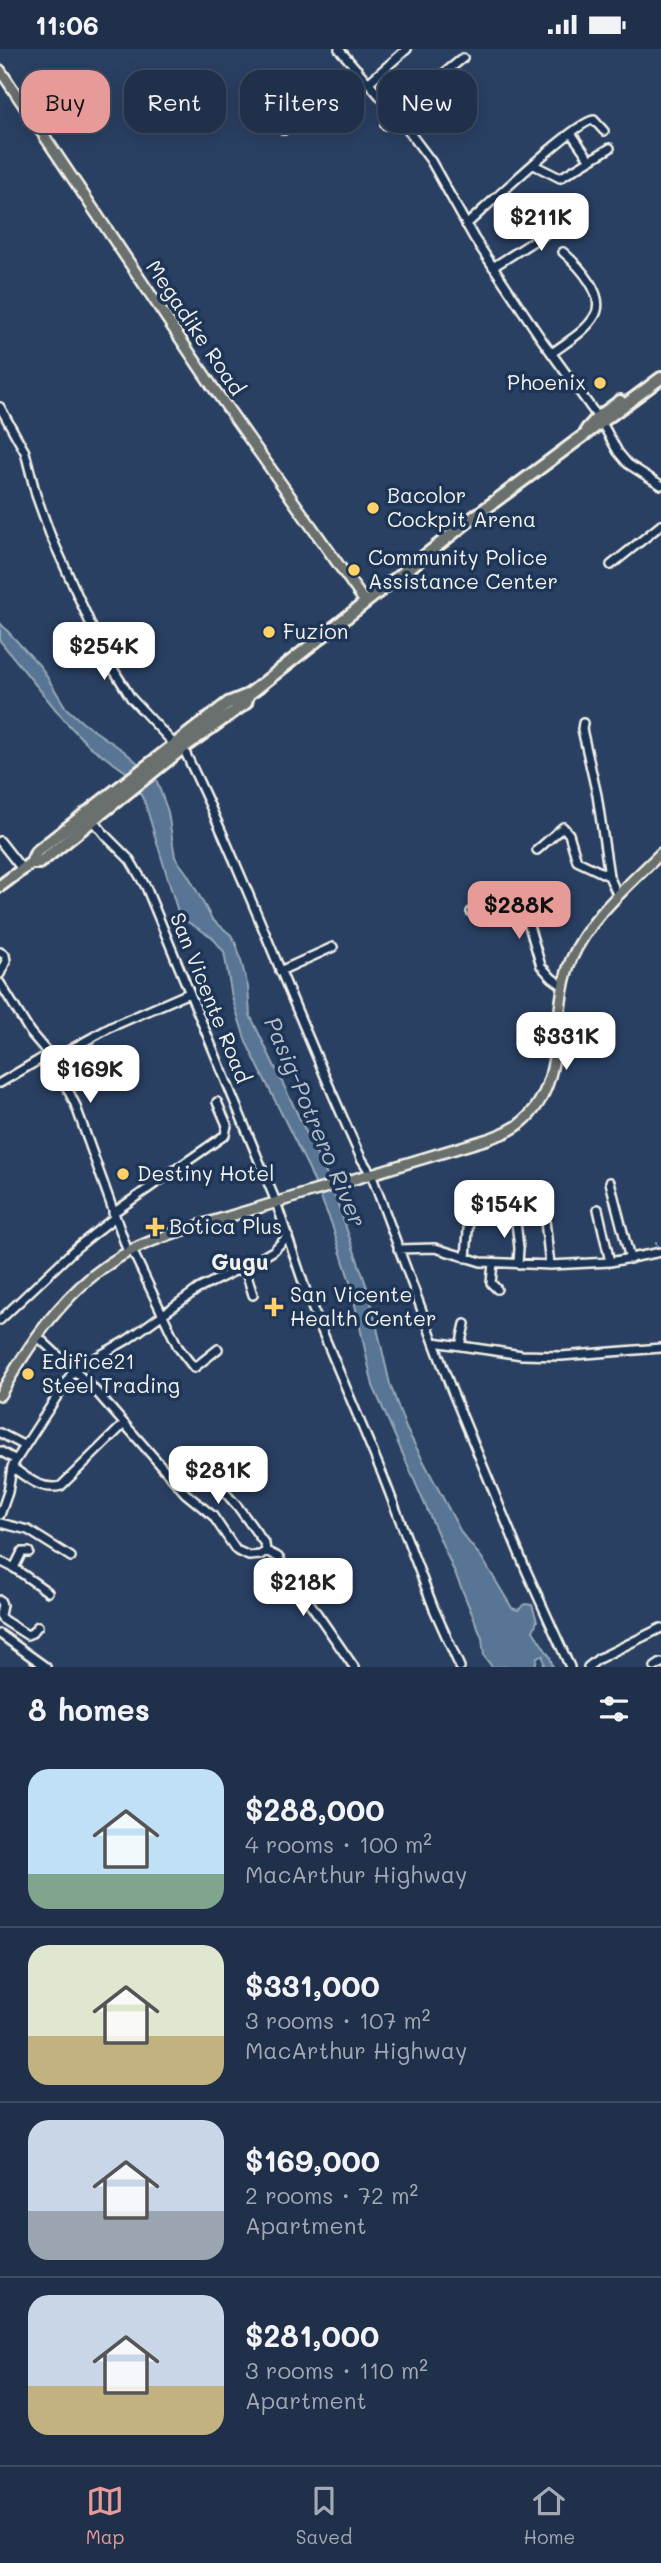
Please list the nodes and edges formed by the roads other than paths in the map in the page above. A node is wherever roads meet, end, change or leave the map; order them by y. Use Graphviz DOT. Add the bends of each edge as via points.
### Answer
graph roads {
  1 [pos="339,49"];
  2 [pos="407,49"];
  3 [pos="463,58"];
  4 [pos="358,70"];
  5 [pos="449,70"];
  6 [pos="0,71"];
  7 [pos="364,78"];
  8 [pos="368,83"];
  9 [pos="378,94"];
  10 [pos="604,131"];
  11 [pos="410,133"];
  12 [pos="571,133"];
  13 [pos="610,148"];
  14 [pos="590,160"];
  15 [pos="534,165"];
  16 [pos="466,225"];
  17 [pos="581,225"];
  18 [pos="563,252"];
  19 [pos="494,267"];
  20 [pos="552,353"];
  21 [pos="661,369"];
  22 [pos="661,378"];
  23 [pos="0,407"];
  24 [pos="600,420"];
  25 [pos="661,485"];
  26 [pos="661,526"];
  27 [pos="611,565"];
  28 [pos="365,602"];
  29 [pos="583,723"];
  30 [pos="176,748"];
  31 [pos="94,815"];
  32 [pos="0,841"];
  33 [pos="537,850"];
  34 [pos="661,853"];
  35 [pos="27,866"];
  36 [pos="609,876"];
  37 [pos="0,886"];
  38 [pos="618,896"];
  39 [pos="471,912"];
  40 [pos="332,947"];
  41 [pos="0,952"];
  42 [pos="280,971"];
  43 [pos="0,974"];
  44 [pos="0,983"];
  45 [pos="563,986"];
  46 [pos="189,993"];
  47 [pos="51,1056"];
  48 [pos="0,1083"];
  49 [pos="217,1102"];
  50 [pos="369,1174"];
  51 [pos="610,1182"];
  52 [pos="277,1201"];
  53 [pos="598,1209"];
  54 [pos="544,1212"];
  55 [pos="515,1213"];
  56 [pos="114,1215"];
  57 [pos="469,1217"];
  58 [pos="288,1236"];
  59 [pos="398,1249"];
  60 [pos="130,1251"];
  61 [pos="661,1252"];
  62 [pos="466,1258"];
  63 [pos="630,1259"];
  64 [pos="610,1262"];
  65 [pos="493,1263"];
  66 [pos="518,1264"];
  67 [pos="550,1265"];
  68 [pos="244,1266"];
  69 [pos="498,1289"];
  70 [pos="253,1296"];
  71 [pos="161,1314"];
  72 [pos="0,1320"];
  73 [pos="465,1324"];
  74 [pos="37,1336"];
  75 [pos="434,1342"];
  76 [pos="460,1346"];
  77 [pos="661,1348"];
  78 [pos="218,1349"];
  79 [pos="74,1370"];
  80 [pos="0,1395"];
  81 [pos="124,1424"];
  82 [pos="0,1433"];
  83 [pos="25,1446"];
  84 [pos="0,1451"];
  85 [pos="14,1463"];
  86 [pos="169,1473"];
  87 [pos="0,1515"];
  88 [pos="0,1523"];
  89 [pos="266,1551"];
  90 [pos="29,1552"];
  91 [pos="71,1557"];
  92 [pos="0,1561"];
  93 [pos="14,1568"];
  94 [pos="48,1592"];
  95 [pos="0,1600"];
  96 [pos="0,1615"];
  97 [pos="38,1626"];
  98 [pos="661,1628"];
  99 [pos="0,1634"];
  100 [pos="661,1663"];
  101 [pos="46,1667"];
  102 [pos="354,1667"];
  103 [pos="460,1667"];
  104 [pos="570,1667"];
  105 [pos="588,1667"];
  106 [pos="655,1667"];
  1 -- 4 [label="street"];
  2 -- 8 [label="street"];
  3 -- 5 [label="street"];
  6 -- 28 [label="main road, Megadike Road"];
  7 -- 8 [label="street"];
  8 -- 9 [label="street"];
  10 -- 12 [label="street" via="589,119"];
  11 -- 16 [label="street"];
  12 -- 14 [label="street"];
  12 -- 15 [label="street"];
  13 -- 14 [label="street"];
  14 -- 15 [label="street" via="560,178"];
  15 -- 16 [label="street"];
  16 -- 19 [label="street"];
  17 -- 19 [label="street" via="567,220"];
  18 -- 20 [label="street" via="576,263 596,296 597,310 587,325"];
  19 -- 20 [label="street"];
  20 -- 24 [label="street"];
  21 -- 24 [label="highway"];
  22 -- 24 [label="highway"];
  23 -- 30 [label="street" via="25,452 50,534 104,654 131,698"];
  24 -- 25 [label="street" via="628,464"];
  24 -- 28 [label="highway"];
  26 -- 27 [label="street"];
  28 -- 30 [label="highway" via="248,695 228,703"];
  29 -- 36 [label="street"];
  30 -- 31 [label="highway"];
  30 -- 42 [label="street" via="231,851"];
  31 -- 35 [label="highway" via="40,863"];
  31 -- 46 [label="street, San Vicente Road" via="146,887"];
  32 -- 35 [label="street"];
  33 -- 36 [label="street" via="563,827 578,861"];
  34 -- 38 [label="main road"];
  35 -- 37 [label="highway"];
  36 -- 38 [label="street"];
  38 -- 45 [label="main road" via="579,943"];
  39 -- 45 [label="street" via="512,893 520,895 541,966"];
  40 -- 42 [label="street"];
  41 -- 43 [label="street" via="6,961"];
  42 -- 50 [label="street"];
  44 -- 47 [label="street"];
  45 -- 50 [label="main road" via="549,1079 541,1099 521,1123 488,1139"];
  46 -- 47 [label="street"];
  46 -- 52 [label="street, San Vicente Road"];
  47 -- 48 [label="street"];
  47 -- 56 [label="street" via="84,1127"];
  49 -- 56 [label="street" via="227,1125 225,1135"];
  50 -- 52 [label="main road"];
  50 -- 59 [label="street"];
  51 -- 63 [label="street"];
  52 -- 58 [label="street, San Vicente Road"];
  52 -- 60 [label="main road"];
  53 -- 64 [label="street"];
  54 -- 67 [label="street"];
  55 -- 66 [label="street"];
  56 -- 60 [label="street"];
  56 -- 72 [label="street"];
  57 -- 62 [label="street"];
  58 -- 68 [label="street" via="273,1251"];
  58 -- 103 [label="street, San Vicente Road" via="309,1300"];
  59 -- 62 [label="street" via="435,1248"];
  59 -- 75 [label="street"];
  60 -- 71 [label="street"];
  60 -- 74 [label="main road" via="71,1295"];
  61 -- 63 [label="street"];
  62 -- 65 [label="street"];
  63 -- 64 [label="street"];
  64 -- 67 [label="street"];
  65 -- 66 [label="street"];
  65 -- 69 [label="street" via="491,1283"];
  66 -- 67 [label="street"];
  68 -- 70 [label="street"];
  68 -- 71 [label="street"];
  71 -- 78 [label="street" via="194,1368"];
  71 -- 79 [label="street"];
  73 -- 76 [label="street"];
  74 -- 79 [label="street"];
  74 -- 80 [label="main road"];
  75 -- 76 [label="street"];
  75 -- 104 [label="street"];
  76 -- 77 [label="street" via="561,1356"];
  79 -- 81 [label="street"];
  79 -- 83 [label="street"];
  81 -- 85 [label="street" via="61,1486 39,1485"];
  81 -- 86 [label="street"];
  82 -- 83 [label="street"];
  83 -- 85 [label="street"];
  84 -- 85 [label="street"];
  85 -- 87 [label="street"];
  86 -- 89 [label="street" via="213,1516 236,1550 249,1556"];
  86 -- 89 [label="street" via="196,1461 238,1507"];
  88 -- 91 [label="street" via="27,1530"];
  89 -- 102 [label="street" via="278,1557"];
  90 -- 93 [label="street" via="22,1552"];
  92 -- 93 [label="street"];
  93 -- 94 [label="street"];
  95 -- 96 [label="street"];
  96 -- 97 [label="street" via="27,1635"];
  98 -- 105 [label="street"];
  99 -- 101 [label="street"];
  100 -- 106 [label="street"];
}
